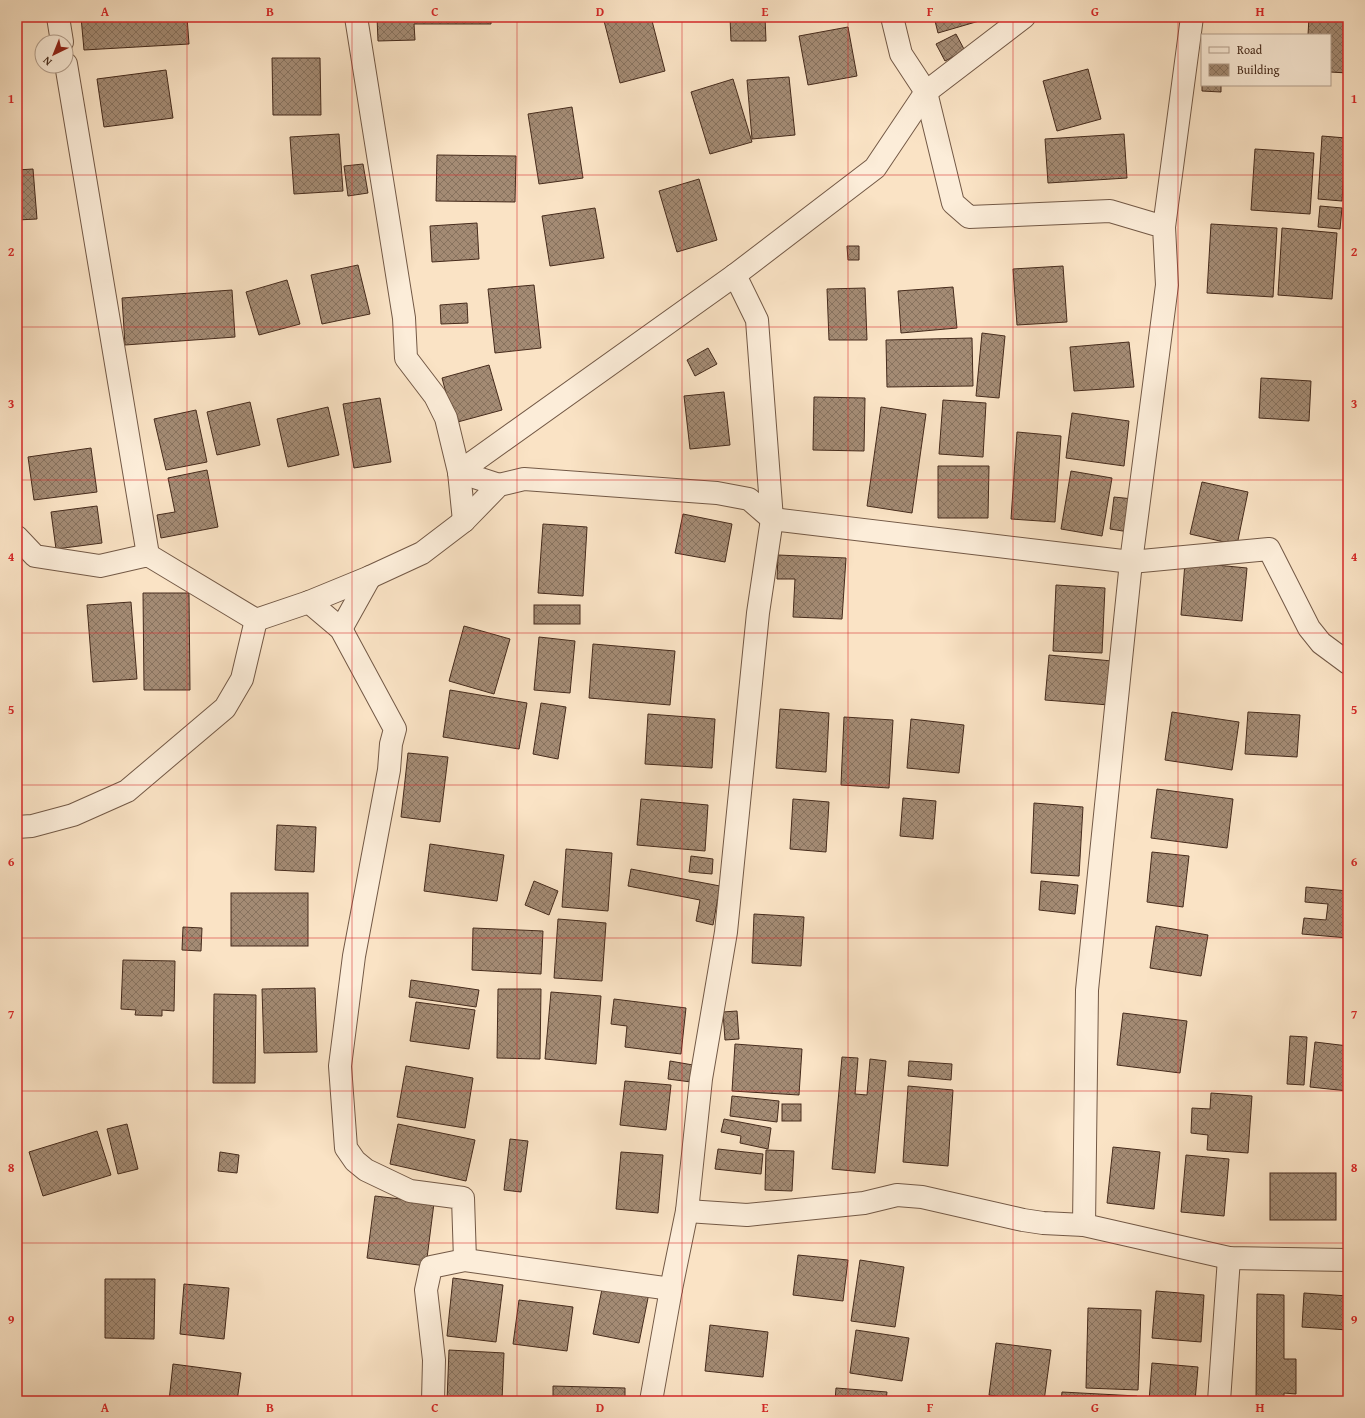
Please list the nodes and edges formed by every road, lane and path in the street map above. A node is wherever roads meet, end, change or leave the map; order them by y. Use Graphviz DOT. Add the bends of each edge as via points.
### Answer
graph roads {
  1 [pos="58,17"];
  2 [pos="356,17"];
  3 [pos="892,17"];
  4 [pos="1024,17"];
  5 [pos="1192,17"];
  6 [pos="61,34"];
  7 [pos="68,74"];
  8 [pos="926,92"];
  9 [pos="1164,227"];
  10 [pos="735,275"];
  11 [pos="459,472"];
  12 [pos="499,485"];
  13 [pos="772,519"];
  14 [pos="464,521"];
  15 [pos="17,537"];
  16 [pos="148,555"];
  17 [pos="1131,562"];
  18 [pos="370,577"];
  19 [pos="309,602"];
  20 [pos="256,620"];
  21 [pos="341,629"];
  22 [pos="1348,663"];
  23 [pos="17,827"];
  24 [pos="687,1211"];
  25 [pos="1084,1226"];
  26 [pos="1229,1258"];
  27 [pos="465,1260"];
  28 [pos="1348,1260"];
  29 [pos="671,1289"];
  30 [pos="433,1401"];
  31 [pos="651,1401"];
  32 [pos="1219,1401"];
  1 -- 6 [label="street"];
  2 -- 11 [label="street" via="404,318 406,358 435,396 446,418"];
  3 -- 8 [label="street" via="901,54"];
  4 -- 8 [label="street"];
  5 -- 9 [label="street"];
  7 -- 16 [label="street"];
  8 -- 9 [label="street" via="952,203 969,217 1110,211"];
  8 -- 10 [label="street" via="875,168"];
  9 -- 17 [label="street" via="1167,285"];
  10 -- 11 [label="street"];
  10 -- 13 [label="street" via="757,320"];
  11 -- 12 [label="street"];
  11 -- 14 [label="street"];
  12 -- 13 [label="street" via="524,479 717,493 749,499"];
  12 -- 14 [label="street"];
  13 -- 17 [label="street"];
  13 -- 24 [label="street" via="758,613 726,932 701,1079"];
  14 -- 18 [label="street" via="422,553"];
  15 -- 16 [label="street" via="35,556 100,566"];
  16 -- 20 [label="street"];
  17 -- 22 [label="street" via="1269,549 1309,628 1321,643"];
  17 -- 25 [label="street" via="1087,990"];
  18 -- 19 [label="street"];
  18 -- 21 [label="street"];
  19 -- 20 [label="street"];
  19 -- 21 [label="street"];
  20 -- 23 [label="street" via="242,679 225,708 127,791 73,816"];
  21 -- 27 [label="street" via="395,729 354,956 340,1066 346,1148 355,1161 366,1170 410,1191 462,1198"];
  24 -- 25 [label="street" via="747,1215 864,1202 897,1195 922,1196 1022,1220"];
  24 -- 29 [label="street"];
  25 -- 26 [label="street"];
  26 -- 28 [label="street"];
  26 -- 32 [label="street"];
  27 -- 29 [label="street"];
  27 -- 30 [label="street" via="431,1267 426,1290 434,1360"];
  29 -- 31 [label="street"];
}
